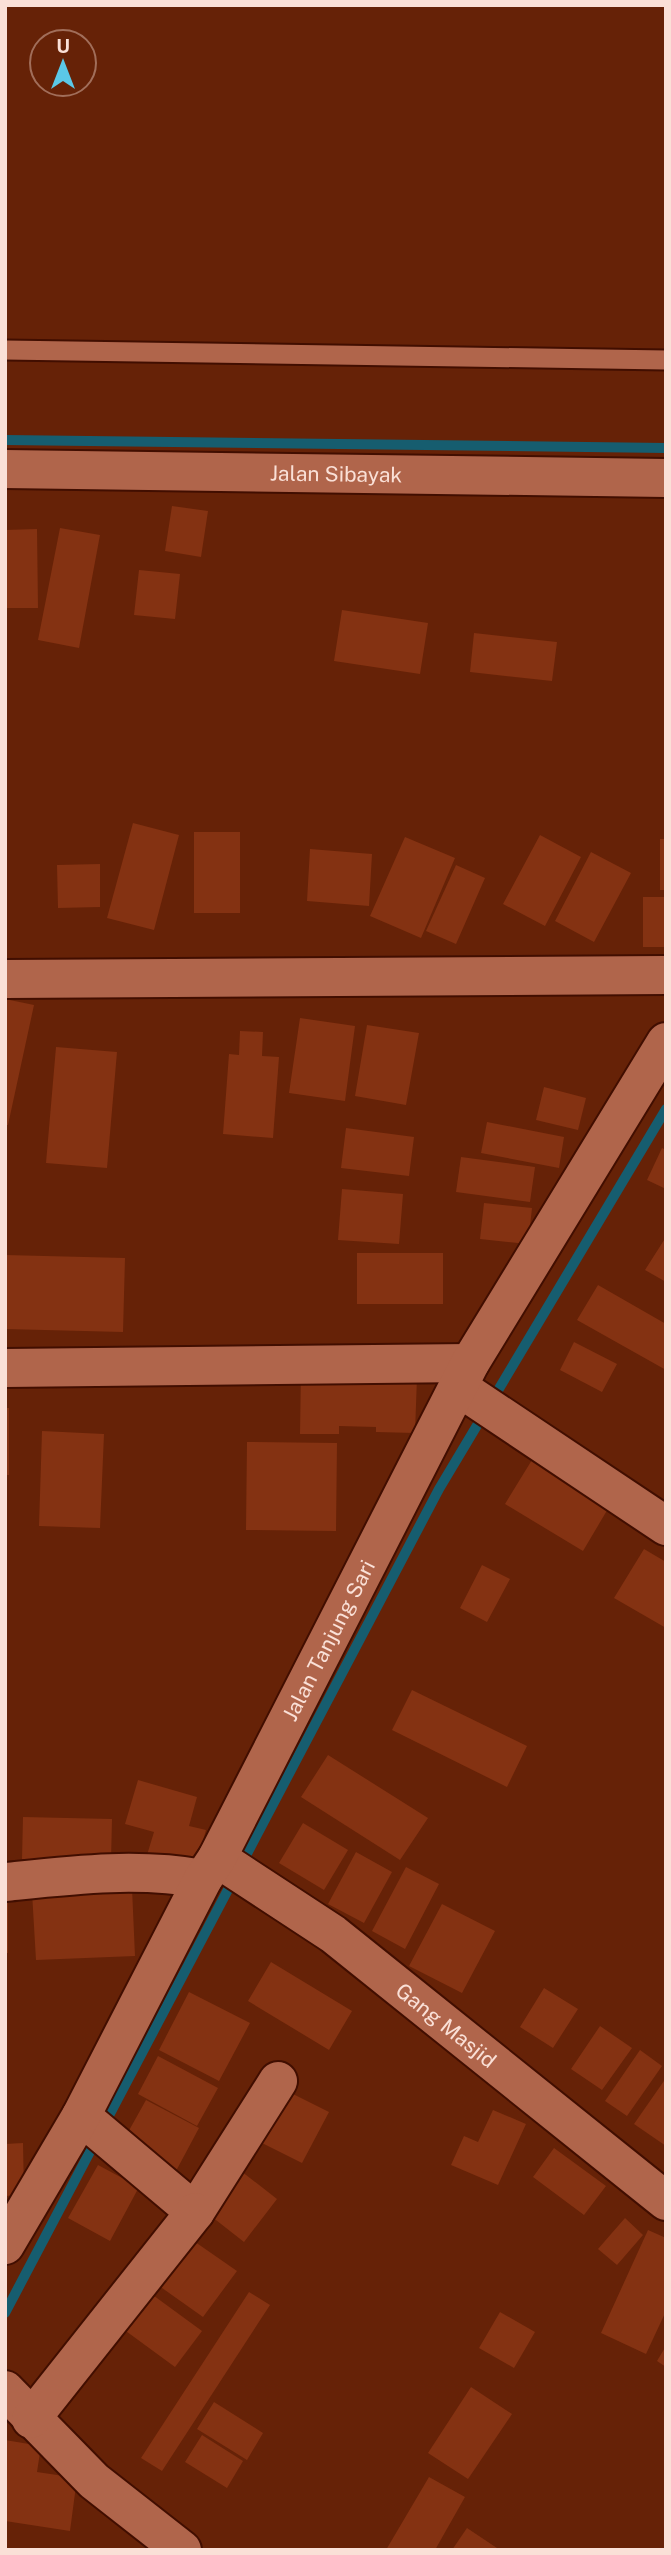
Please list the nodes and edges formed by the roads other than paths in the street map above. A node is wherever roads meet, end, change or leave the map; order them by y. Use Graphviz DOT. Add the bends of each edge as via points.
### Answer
graph roads {
  1 [pos="5,350"];
  2 [pos="666,360"];
  3 [pos="5,469"];
  4 [pos="666,478"];
  5 [pos="666,975"];
  6 [pos="5,979"];
  7 [pos="662,1061"];
  8 [pos="5,1368"];
  9 [pos="472,1389"];
  10 [pos="666,1526"];
  11 [pos="210,1869"];
  12 [pos="5,1882"];
  13 [pos="278,2081"];
  14 [pos="94,2127"];
  15 [pos="666,2201"];
  16 [pos="195,2212"];
  17 [pos="5,2245"];
  18 [pos="5,2390"];
  19 [pos="31,2419"];
  20 [pos="182,2550"];
  1 -- 2 [label="lane"];
  3 -- 4 [label="street, Jalan Sibayak"];
  5 -- 6 [label="street"];
  7 -- 9 [label="street, Jalan Tanjung Sari"];
  8 -- 9 [label="street"];
  9 -- 10 [label="street"];
  9 -- 11 [label="street, Jalan Tanjung Sari"];
  11 -- 12 [label="street"];
  11 -- 14 [label="street, Jalan Tanjung Sari"];
  11 -- 15 [label="street, Gang Masjid" via="333,1934"];
  13 -- 16 [label="street"];
  14 -- 16 [label="street"];
  14 -- 17 [label="street, Jalan Tanjung Sari"];
  16 -- 19 [label="street"];
  18 -- 19 [label="street"];
  19 -- 20 [label="street" via="94,2481"];
}
